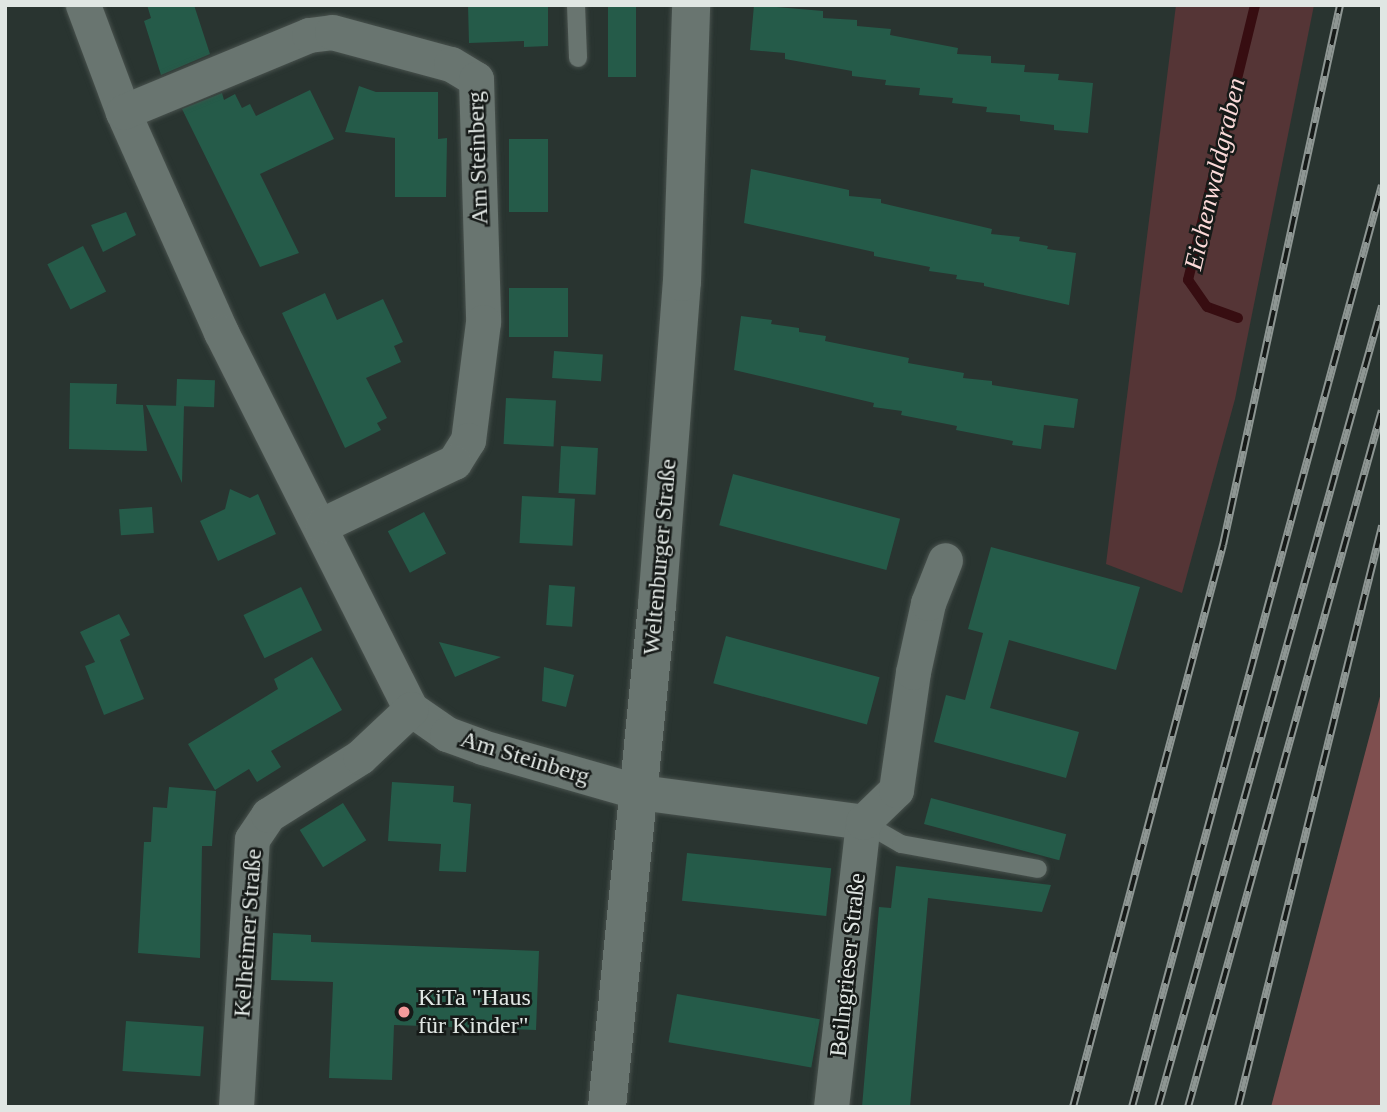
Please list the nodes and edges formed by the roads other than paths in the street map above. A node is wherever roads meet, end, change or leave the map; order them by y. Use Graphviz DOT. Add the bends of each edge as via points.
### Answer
graph roads {
  1 [pos="83,5"];
  2 [pos="576,5"];
  3 [pos="691,5"];
  4 [pos="578,58"];
  5 [pos="123,112"];
  6 [pos="322,525"];
  7 [pos="944,560"];
  8 [pos="411,709"];
  9 [pos="639,792"];
  10 [pos="863,822"];
  11 [pos="1038,869"];
  12 [pos="236,1107"];
  13 [pos="607,1107"];
  14 [pos="831,1107"];
  1 -- 5 [label="street, Am Steinberg"];
  2 -- 4 [label="lane"];
  3 -- 9 [label="street, Weltenburger Straße" via="681,295"];
  5 -- 6 [label="street, Am Steinberg" via="221,332"];
  5 -- 6 [label="street, Am Steinberg" via="309,35 332,32 451,64 476,79 483,323 468,440 454,463"];
  6 -- 8 [label="street, Am Steinberg"];
  7 -- 10 [label="street" via="928,603 913,672 896,790"];
  8 -- 9 [label="street, Am Steinberg" via="447,734 482,747"];
  8 -- 12 [label="street, Kelheimer Straße" via="360,757 268,815 252,839"];
  9 -- 10 [label="street"];
  9 -- 13 [label="street, Weltenburger Straße"];
  10 -- 11 [label="lane" via="901,844"];
  10 -- 14 [label="street, Beilngrieser Straße"];
}
